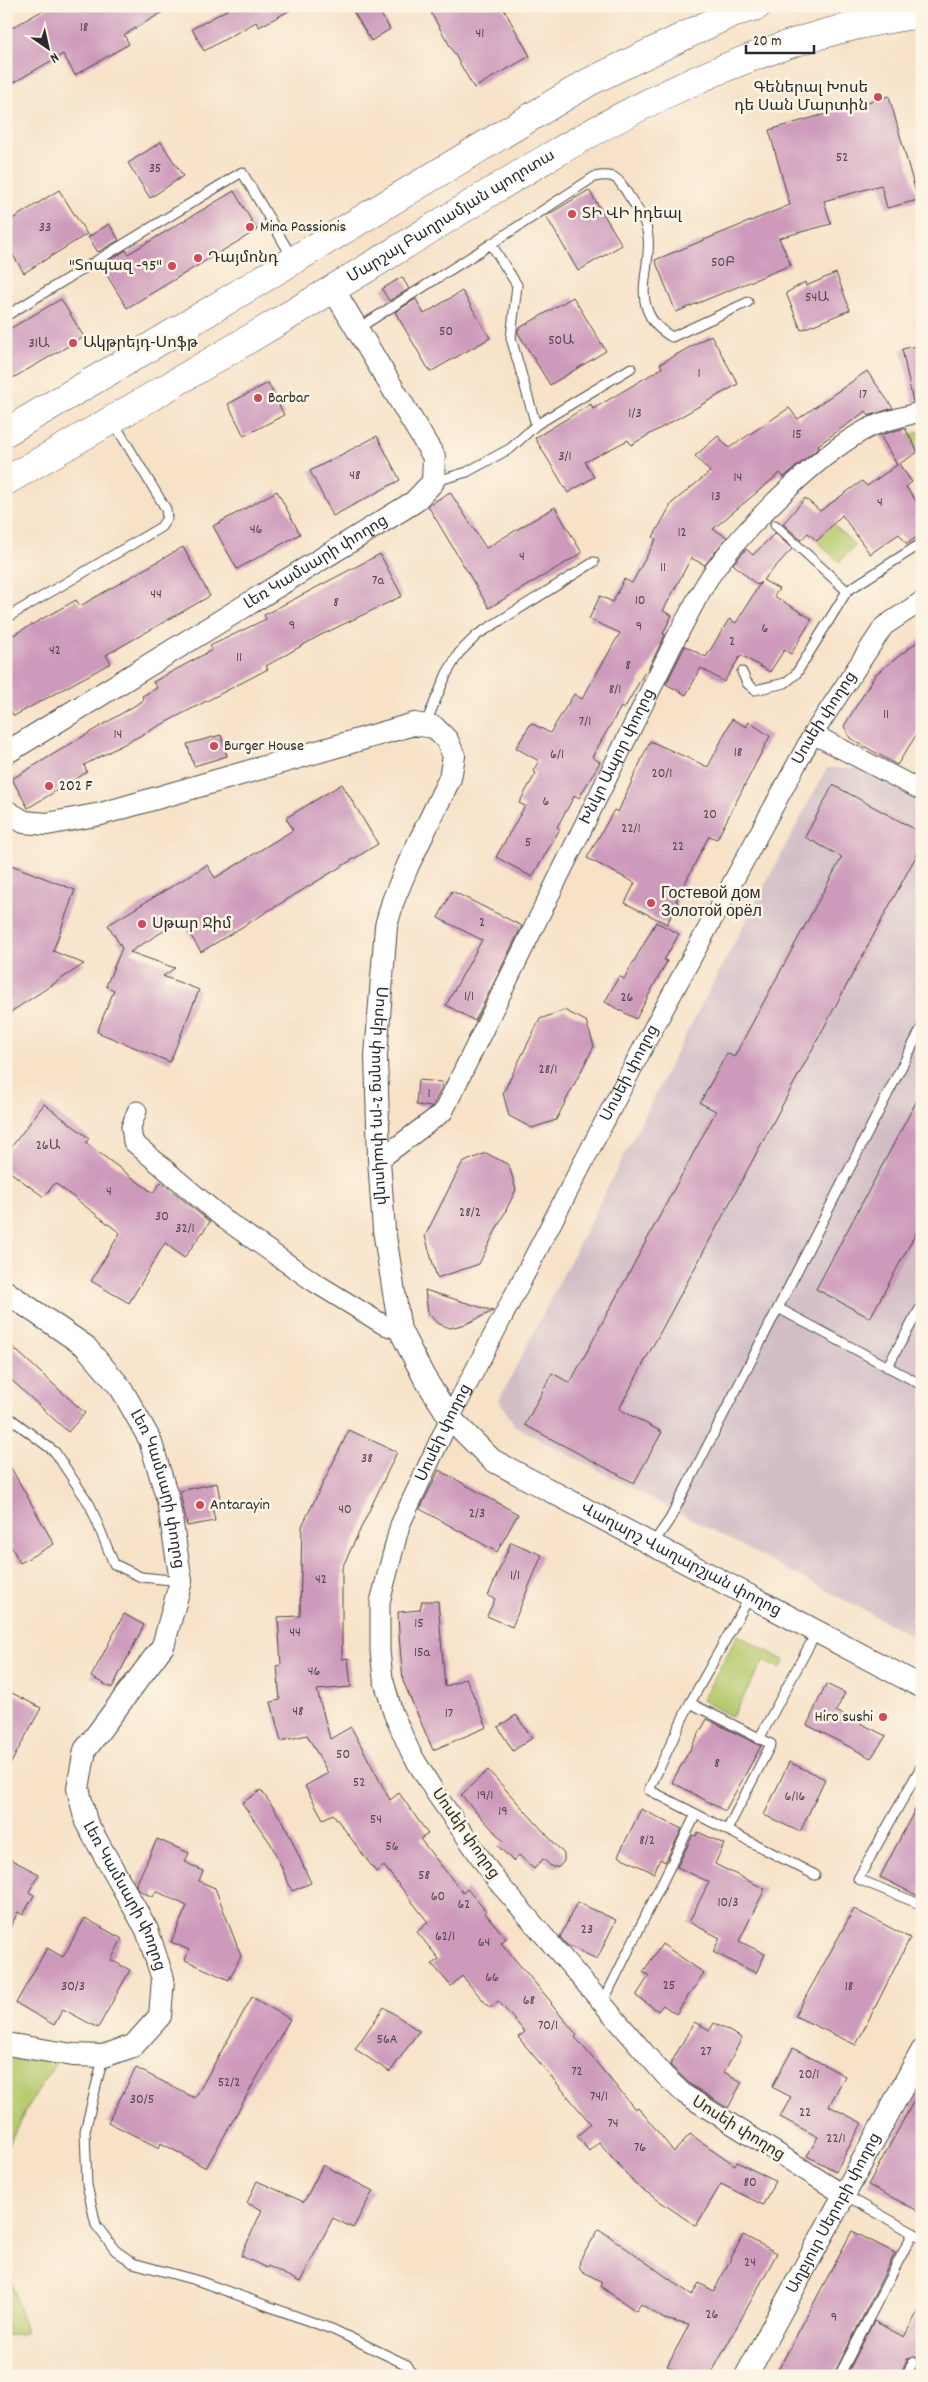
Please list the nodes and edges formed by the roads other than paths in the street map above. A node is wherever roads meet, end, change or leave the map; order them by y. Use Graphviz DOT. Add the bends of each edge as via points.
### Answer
graph roads {
  1 [pos="757,6"];
  2 [pos="922,14"];
  3 [pos="491,244"];
  4 [pos="294,260"];
  5 [pos="333,289"];
  6 [pos="748,302"];
  7 [pos="6,316"];
  8 [pos="357,329"];
  9 [pos="630,368"];
  10 [pos="922,411"];
  11 [pos="112,420"];
  12 [pos="536,425"];
  13 [pos="6,432"];
  14 [pos="6,481"];
  15 [pos="433,482"];
  16 [pos="775,525"];
  17 [pos="922,542"];
  18 [pos="594,562"];
  19 [pos="847,591"];
  20 [pos="922,601"];
  21 [pos="6,618"];
  22 [pos="742,672"];
  23 [pos="425,726"];
  24 [pos="813,734"];
  25 [pos="6,753"];
  26 [pos="922,791"];
  27 [pos="6,811"];
  28 [pos="922,1027"];
  29 [pos="137,1111"];
  30 [pos="379,1160"];
  31 [pos="6,1292"];
  32 [pos="922,1305"];
  33 [pos="778,1308"];
  34 [pos="400,1330"];
  35 [pos="888,1367"];
  36 [pos="922,1385"];
  37 [pos="6,1416"];
  38 [pos="450,1418"];
  39 [pos="652,1545"];
  40 [pos="181,1581"];
  41 [pos="749,1598"];
  42 [pos="816,1633"];
  43 [pos="922,1687"];
  44 [pos="690,1703"];
  45 [pos="759,1739"];
  46 [pos="922,1765"];
  47 [pos="696,1814"];
  48 [pos="727,1830"];
  49 [pos="816,1875"];
  50 [pos="922,1905"];
  51 [pos="604,2002"];
  52 [pos="6,2044"];
  53 [pos="922,2051"];
  54 [pos="104,2056"];
  55 [pos="844,2195"];
  56 [pos="913,2233"];
  57 [pos="922,2238"];
  58 [pos="913,2362"];
  59 [pos="413,2376"];
  60 [pos="746,2376"];
  61 [pos="839,2376"];
  62 [pos="906,2376"];
  1 -- 4 [label="main road" via="732,13 589,82"];
  2 -- 5 [label="main road, Մարշալ Բաղրամյան պողոտա" via="883,18 756,53 609,122"];
  3 -- 6 [label="lane" via="594,177 608,174 619,179 644,221 648,236 647,309 659,329 672,337"];
  3 -- 8 [label="lane"];
  3 -- 12 [label="lane" via="517,285 511,338"];
  4 -- 7 [label="lane" via="242,172"];
  4 -- 13 [label="main road"];
  5 -- 8 [label="street"];
  5 -- 11 [label="main road, Մարշալ Բաղրամյան պողոտա"];
  8 -- 15 [label="street" via="434,457"];
  9 -- 12 [label="lane"];
  10 -- 30 [label="street, Խնկո Ապոր փողոց" via="876,425 836,449 784,493 710,577 676,638 443,1112"];
  11 -- 14 [label="main road, Մարշալ Բաղրամյան պողոտա"];
  11 -- 21 [label="lane" via="166,509 167,518 161,527"];
  12 -- 15 [label="lane" via="511,448 467,472"];
  15 -- 25 [label="street, Լեռ Կամսարի փողոց" via="414,502"];
  16 -- 19 [label="lane"];
  17 -- 19 [label="lane"];
  18 -- 23 [label="lane" via="477,635 459,653 447,673"];
  19 -- 22 [label="lane" via="800,667 785,683 755,690"];
  20 -- 24 [label="street, Սոսեի փողոց" via="884,626"];
  23 -- 27 [label="street" via="414,724 100,814 47,824 24,822"];
  23 -- 30 [label="street, Սոսեի փողոց 2-րդ փակուղի" via="434,727 447,740 454,756 450,778 401,883 386,926 376,1056"];
  24 -- 26 [label="street"];
  24 -- 38 [label="street, Սոսեի փողոց" via="647,1040"];
  28 -- 33 [label="lane"];
  29 -- 34 [label="street" via="131,1127 133,1142 198,1198 335,1296 384,1325"];
  30 -- 34 [label="street, Սոսեի փողոց 2-րդ փակուղի" via="384,1230"];
  31 -- 40 [label="street, Լեռ Կամսարի փողոց" via="85,1346 121,1388 150,1440 166,1491"];
  32 -- 35 [label="lane"];
  33 -- 35 [label="lane"];
  33 -- 39 [label="lane" via="670,1519"];
  34 -- 38 [label="street, Սոսեի փողոց 2-րդ փակուղի"];
  35 -- 36 [label="lane"];
  37 -- 40 [label="lane" via="55,1452 90,1505 114,1564 141,1577"];
  38 -- 39 [label="street, Վաղարշ Վաղարշյան փողոց" via="492,1460"];
  38 -- 51 [label="street, Սոսեի փողոց" via="400,1525 389,1562 380,1602 383,1678 393,1713 411,1753 436,1794 496,1880"];
  39 -- 41 [label="street, Վաղարշ Վաղարշյան փողոց"];
  40 -- 54 [label="street, Լեռ Կամսարի փողոց" via="164,1646 85,1750 78,1788 86,1822 147,1930 163,1979 160,2016 132,2046"];
  41 -- 42 [label="street, Վաղարշ Վաղարշյան փողոց"];
  41 -- 44 [label="lane"];
  42 -- 43 [label="street, Վաղարշ Վաղարշյան փողոց"];
  42 -- 45 [label="lane"];
  44 -- 45 [label="lane"];
  44 -- 47 [label="lane" via="649,1790"];
  45 -- 48 [label="lane" via="771,1744"];
  46 -- 50 [label="lane" via="858,1879"];
  47 -- 48 [label="lane"];
  47 -- 51 [label="lane"];
  48 -- 49 [label="lane"];
  51 -- 55 [label="street, Սոսեի փողոց" via="665,2076 684,2094"];
  52 -- 54 [label="street" via="74,2055"];
  53 -- 55 [label="street, Աղբյուր Սերոբի փողոց"];
  54 -- 59 [label="lane" via="85,2131 87,2185 96,2225 115,2250 133,2263 199,2281 334,2330 407,2365"];
  55 -- 56 [label="lane"];
  55 -- 60 [label="street, Աղբյուր Սերոբի փողոց"];
  56 -- 57 [label="lane"];
  56 -- 61 [label="lane"];
  58 -- 62 [label="lane"];
}
